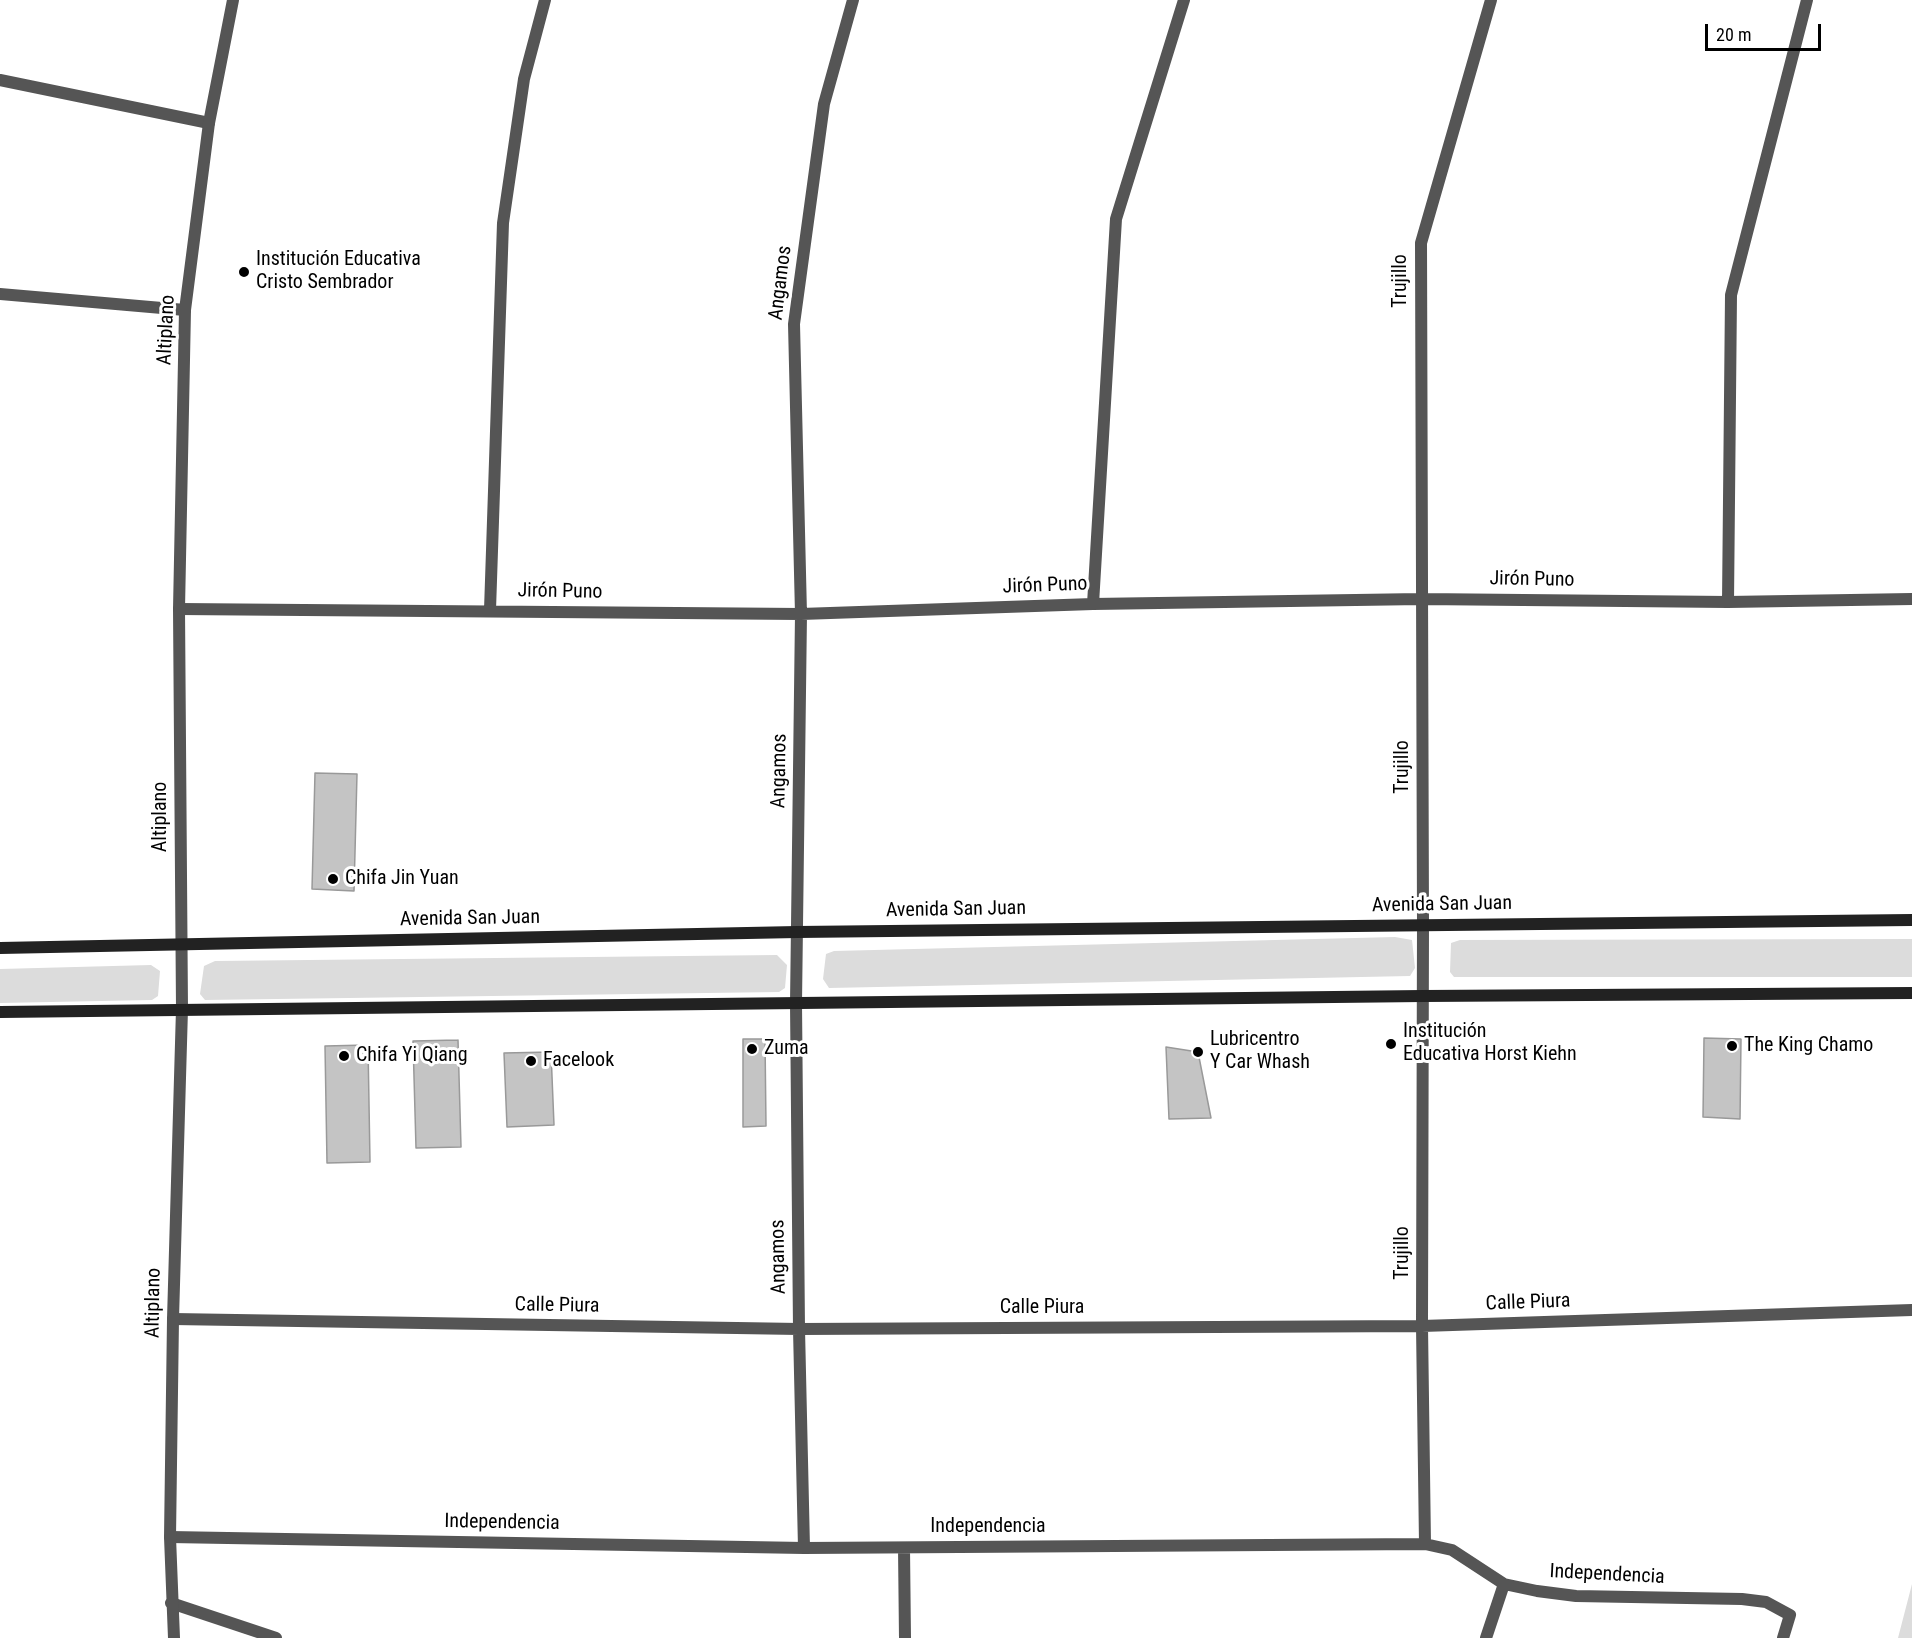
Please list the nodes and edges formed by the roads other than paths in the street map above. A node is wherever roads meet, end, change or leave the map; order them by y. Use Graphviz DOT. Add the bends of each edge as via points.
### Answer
graph roads {
  1 [pos="233,0"];
  2 [pos="545,0"];
  3 [pos="853,0"];
  4 [pos="1184,0"];
  5 [pos="1491,0"];
  6 [pos="1807,0"];
  7 [pos="0,80"];
  8 [pos="209,123"];
  9 [pos="0,294"];
  10 [pos="185,310"];
  11 [pos="1421,599"];
  12 [pos="1912,599"];
  13 [pos="1728,602"];
  14 [pos="1093,604"];
  15 [pos="179,609"];
  16 [pos="490,610"];
  17 [pos="801,614"];
  18 [pos="1912,920"];
  19 [pos="1423,924"];
  20 [pos="797,932"];
  21 [pos="182,944"];
  22 [pos="0,948"];
  23 [pos="1912,993"];
  24 [pos="1423,996"];
  25 [pos="796,1003"];
  26 [pos="182,1009"];
  27 [pos="0,1012"];
  28 [pos="1912,1310"];
  29 [pos="173,1319"];
  30 [pos="1422,1326"];
  31 [pos="799,1329"];
  32 [pos="171,1537"];
  33 [pos="1425,1544"];
  34 [pos="804,1548"];
  35 [pos="904,1548"];
  36 [pos="1504,1584"];
  37 [pos="171,1603"];
  38 [pos="174,1638"];
  39 [pos="276,1638"];
  40 [pos="906,1638"];
  41 [pos="1486,1638"];
  42 [pos="1783,1638"];
  1 -- 8 [label="street, Altiplano"];
  2 -- 16 [label="street" via="525,79 503,223"];
  3 -- 17 [label="street, Angamos" via="824,104 794,324"];
  4 -- 14 [label="street" via="1116,219"];
  5 -- 11 [label="street, Trujillo" via="1420,243"];
  6 -- 13 [label="street" via="1731,295"];
  7 -- 8 [label="street"];
  8 -- 10 [label="street, Altiplano"];
  9 -- 10 [label="street"];
  10 -- 15 [label="street, Altiplano"];
  11 -- 13 [label="street, Jirón Puno"];
  11 -- 14 [label="street, Jirón Puno"];
  11 -- 19 [label="street, Trujillo"];
  12 -- 13 [label="street, Jirón Puno"];
  14 -- 17 [label="street, Jirón Puno"];
  15 -- 16 [label="street, Jirón Puno"];
  15 -- 21 [label="street, Altiplano"];
  16 -- 17 [label="street, Jirón Puno"];
  17 -- 20 [label="street, Angamos"];
  18 -- 19 [label="main road, Avenida San Juan"];
  19 -- 20 [label="main road, Avenida San Juan"];
  19 -- 24 [label="street, Trujillo"];
  20 -- 21 [label="main road, Avenida San Juan"];
  20 -- 25 [label="street, Angamos"];
  21 -- 22 [label="main road, Avenida San Juan"];
  21 -- 26 [label="street, Altiplano"];
  23 -- 24 [label="main road"];
  24 -- 25 [label="main road"];
  24 -- 30 [label="street, Trujillo"];
  25 -- 26 [label="main road"];
  25 -- 31 [label="street, Angamos"];
  26 -- 27 [label="main road"];
  26 -- 29 [label="street, Altiplano"];
  28 -- 30 [label="street, Calle Piura"];
  29 -- 31 [label="street, Calle Piura"];
  29 -- 32 [label="street, Altiplano"];
  30 -- 31 [label="street, Calle Piura"];
  30 -- 33 [label="street, Trujillo"];
  31 -- 34 [label="street, Angamos"];
  32 -- 34 [label="street, Independencia"];
  32 -- 37 [label="street, Altiplano"];
  33 -- 35 [label="street, Independencia"];
  33 -- 36 [label="street, Independencia" via="1452,1550"];
  34 -- 35 [label="street, Independencia"];
  35 -- 40 [label="street"];
  36 -- 41 [label="street"];
  36 -- 42 [label="street, Independencia" via="1576,1596 1766,1602 1790,1616"];
  37 -- 38 [label="street, Altiplano"];
  37 -- 39 [label="street"];
}
